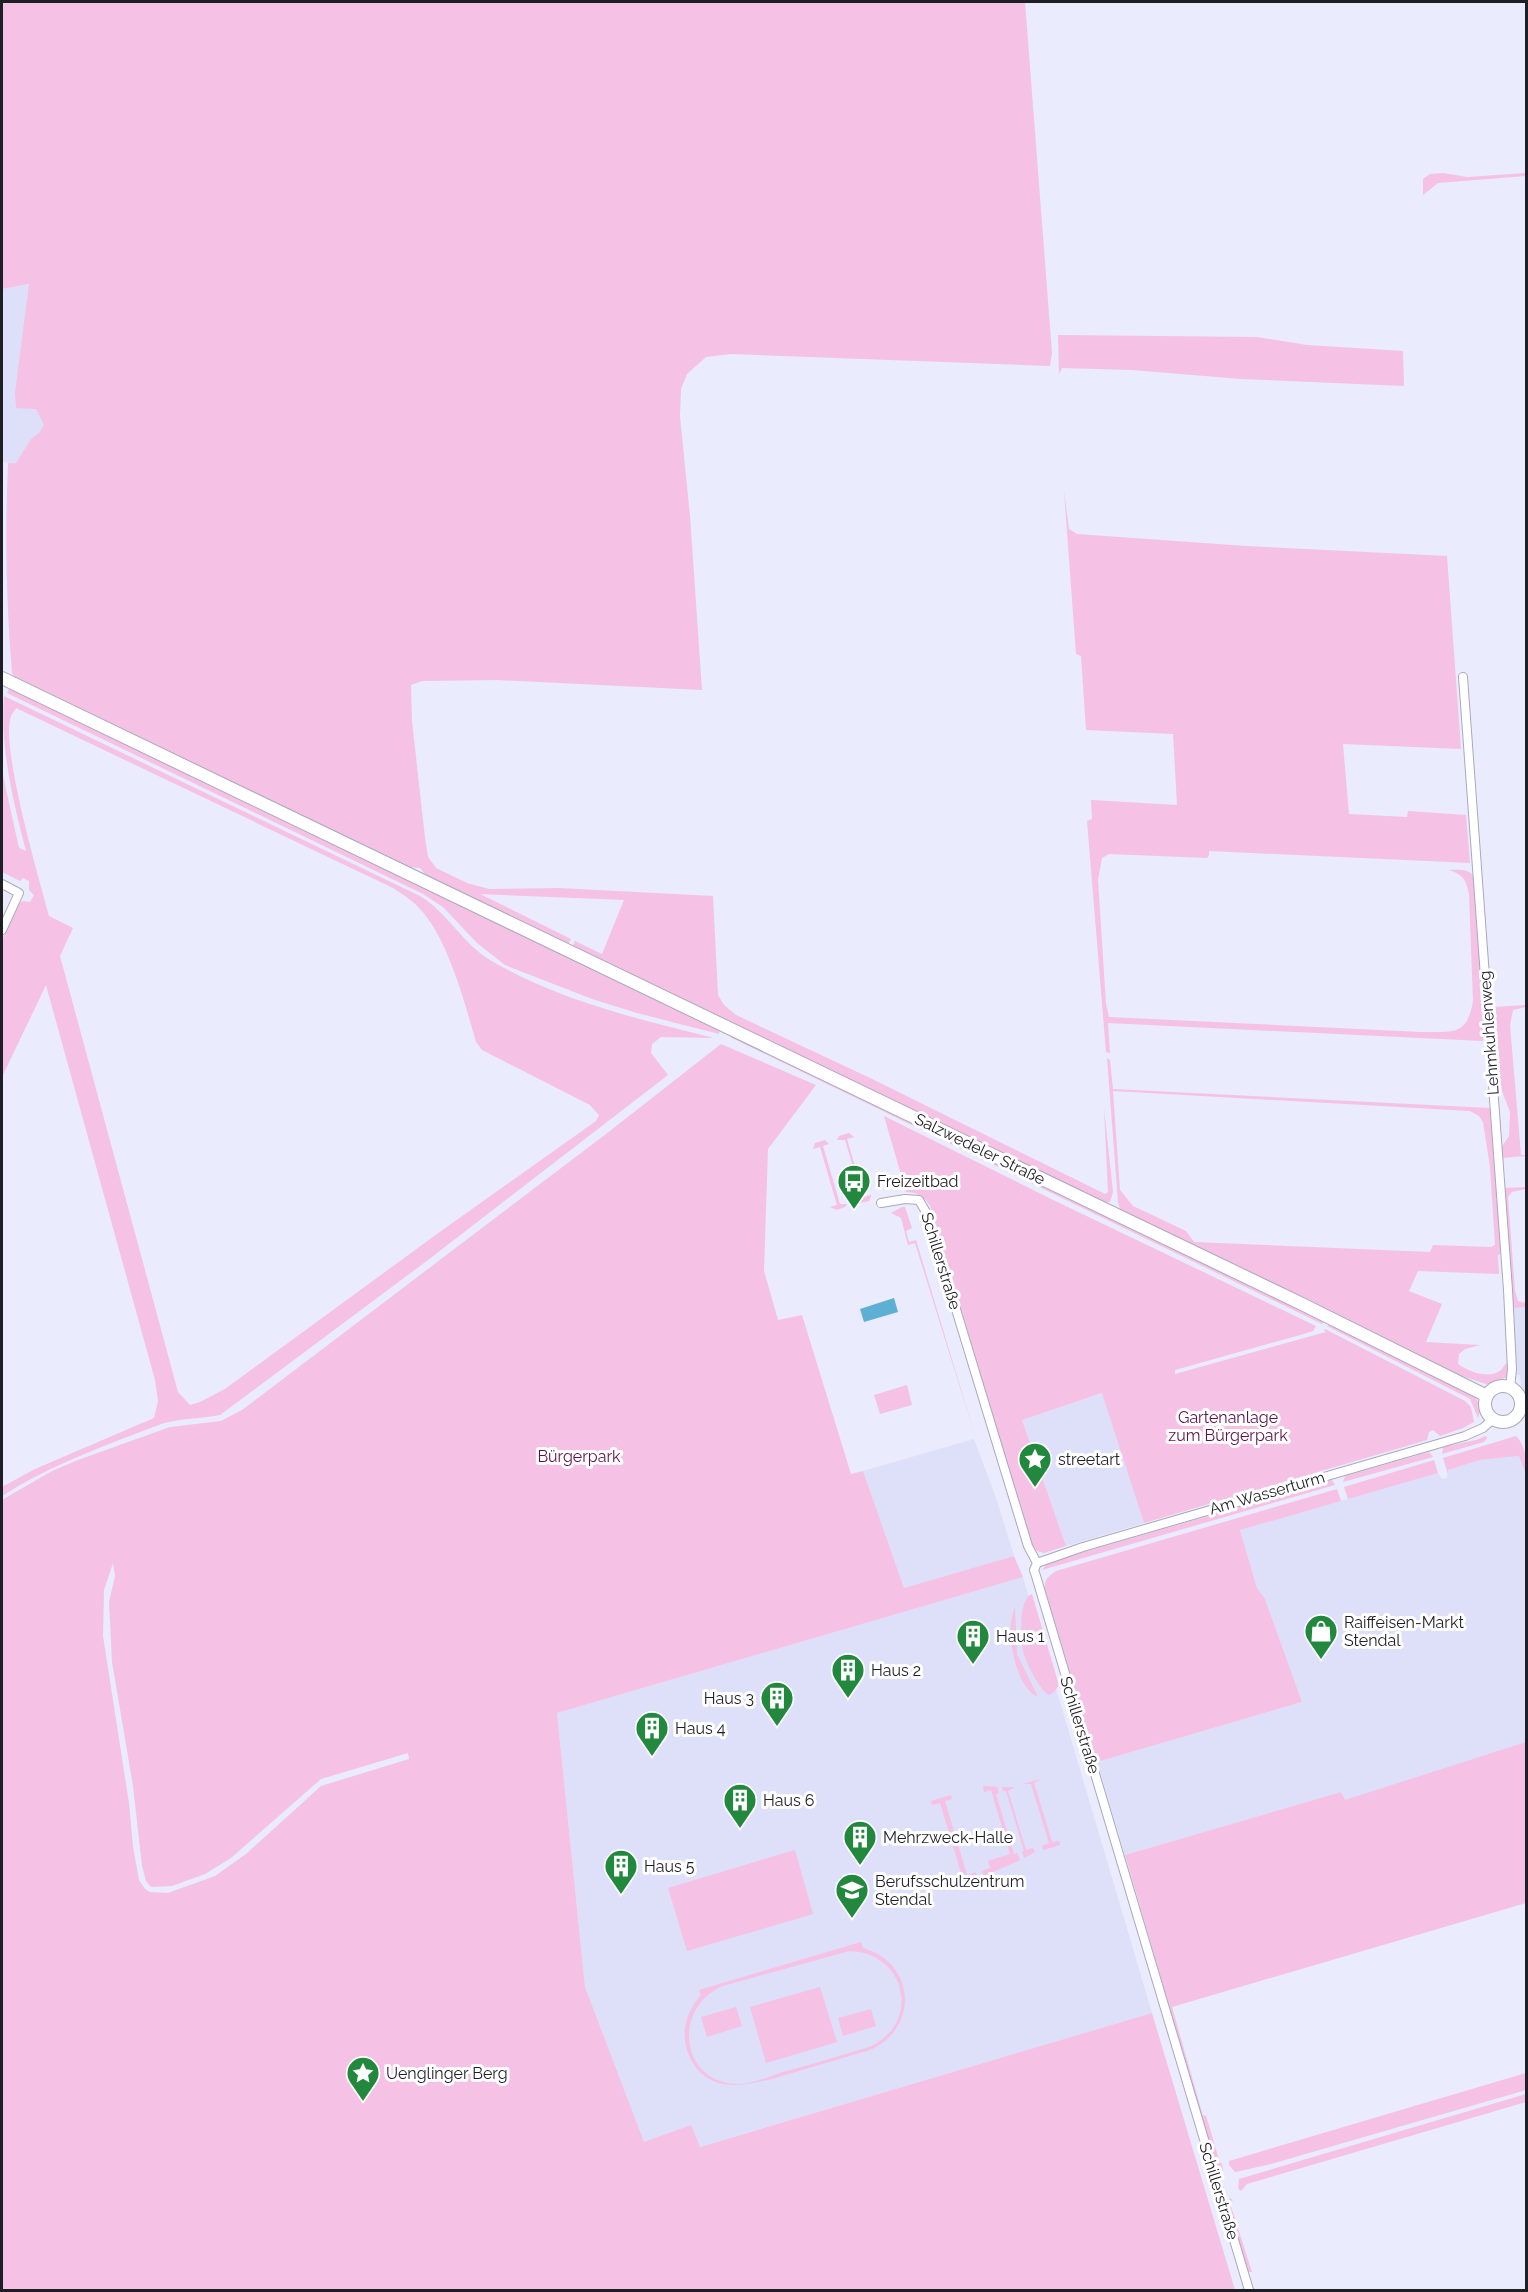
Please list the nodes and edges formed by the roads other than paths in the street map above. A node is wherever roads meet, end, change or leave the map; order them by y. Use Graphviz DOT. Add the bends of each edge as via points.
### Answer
graph roads {
  1 [pos="1463,677"];
  2 [pos="2,678"];
  3 [pos="2,884"];
  4 [pos="2,930"];
  5 [pos="881,1203"];
  6 [pos="1510,1388"];
  7 [pos="1487,1396"];
  8 [pos="1523,1413"];
  9 [pos="1493,1419"];
  10 [pos="1037,1563"];
  11 [pos="1249,2290"];
  1 -- 6 [label="street, Lehmkuhlenweg" via="1508,1290"];
  2 -- 7 [label="main road, Salzwedeler Straße"];
  3 -- 4 [label="street" via="19,892"];
  5 -- 10 [label="street, Schillerstraße" via="913,1198 919,1200 927,1214 1028,1546"];
  6 -- 7 [label="main road" via="1497,1387"];
  6 -- 8 [label="main road" via="1519,1396"];
  7 -- 9 [label="main road" via="1486,1409"];
  8 -- 9 [label="main road" via="1506,1421"];
  9 -- 10 [label="street, Am Wasserturm" via="1465,1436"];
  10 -- 11 [label="street, Schillerstraße" via="1034,1570 1069,1692"];
}
